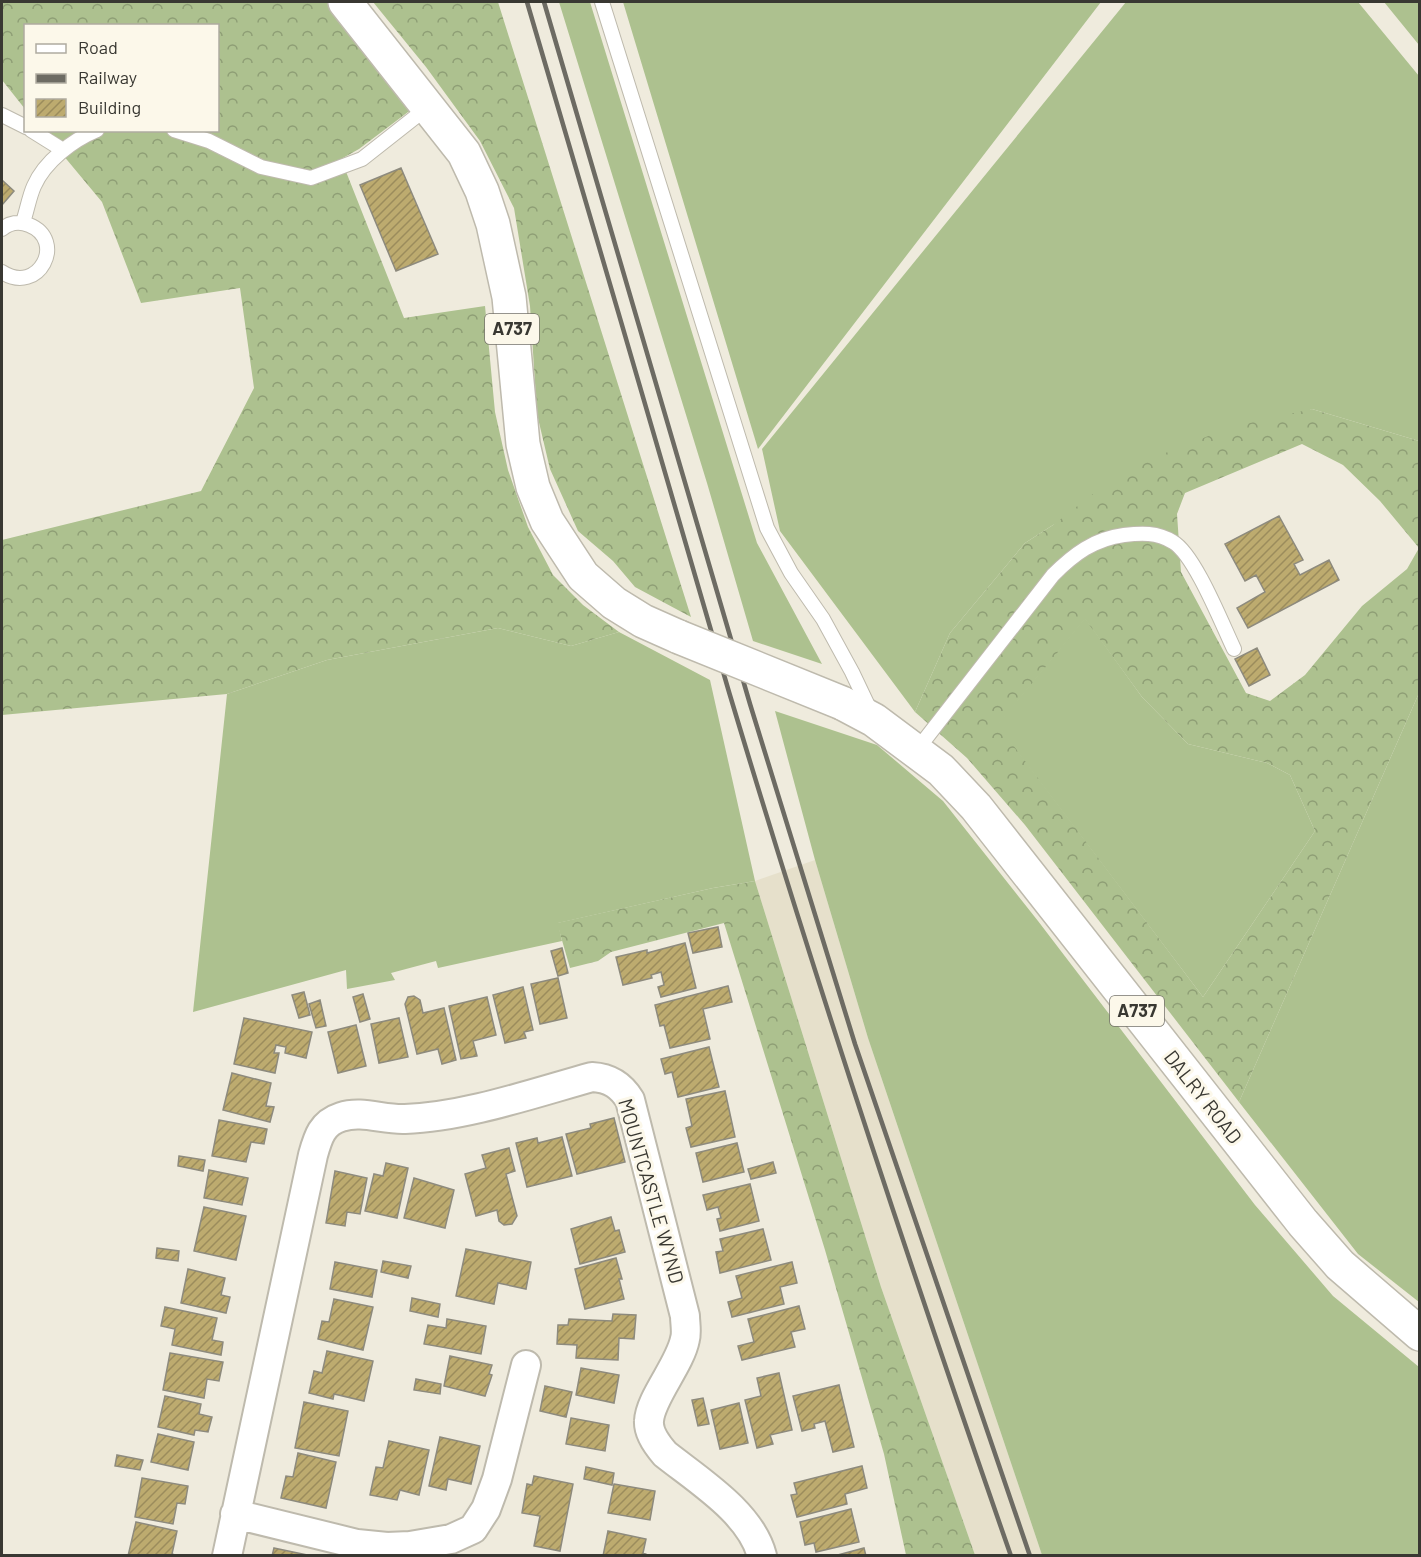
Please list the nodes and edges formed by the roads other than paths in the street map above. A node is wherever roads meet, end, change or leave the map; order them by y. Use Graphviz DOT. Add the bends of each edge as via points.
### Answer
graph roads {
  1 [pos="345,2"];
  2 [pos="602,2"];
  3 [pos="428,107"];
  4 [pos="2,115"];
  5 [pos="24,126"];
  6 [pos="34,132"];
  7 [pos="93,132"];
  8 [pos="180,132"];
  9 [pos="63,150"];
  10 [pos="23,222"];
  11 [pos="2,229"];
  12 [pos="2,272"];
  13 [pos="1234,649"];
  14 [pos="874,720"];
  15 [pos="916,751"];
  16 [pos="1419,1334"];
  17 [pos="526,1365"];
  18 [pos="235,1514"];
  19 [pos="227,1556"];
  20 [pos="762,1556"];
  1 -- 3 [label="highway, A737"];
  2 -- 14 [label="lane" via="767,528 852,672"];
  3 -- 8 [label="lane" via="362,159 311,178 261,167 209,141"];
  3 -- 14 [label="highway, DALRY ROAD / A737, bridge" via="464,153 482,190 509,297 523,444 533,487 547,521 583,576 643,621"];
  4 -- 5 [label="lane"];
  6 -- 9 [label="lane"];
  7 -- 9 [label="lane"];
  9 -- 10 [label="lane" via="34,185"];
  10 -- 11 [label="lane"];
  10 -- 12 [label="lane" via="40,232 45,240 46,258 42,267 27,277 17,279"];
  13 -- 15 [label="lane" via="1191,562 1173,542 1146,532 1096,541 1053,575"];
  14 -- 15 [label="highway, DALRY ROAD / A737"];
  15 -- 16 [label="highway, DALRY ROAD / A737" via="941,770 976,807 1303,1223 1340,1265"];
  17 -- 18 [label="street" via="497,1479 486,1509 473,1529 451,1539 387,1547 357,1544"];
  18 -- 19 [label="street, MOUNTCASTLE WYND"];
  18 -- 20 [label="street, MOUNTCASTLE WYND" via="319,1133 339,1117 355,1113 405,1119 458,1112 592,1077 605,1078 630,1100 685,1316 686,1337 681,1354 648,1423 665,1454 740,1515 751,1529"];
}
